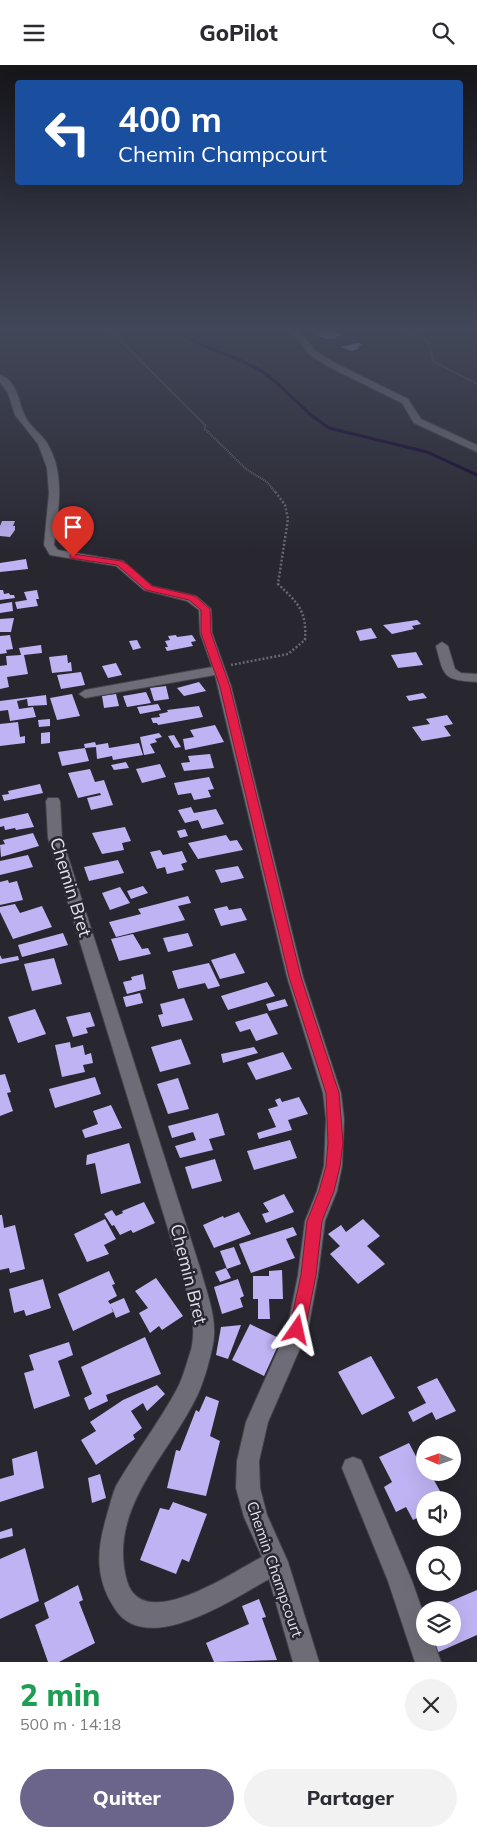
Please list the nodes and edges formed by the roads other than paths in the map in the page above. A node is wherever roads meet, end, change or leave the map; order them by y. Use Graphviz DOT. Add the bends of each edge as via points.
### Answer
graph roads {
  1 [pos="18,405"];
  2 [pos="406,405"];
  3 [pos="477,449"];
  4 [pos="442,647"];
  5 [pos="219,668"];
  6 [pos="477,678"];
  7 [pos="85,693"];
  8 [pos="53,801"];
  9 [pos="353,1467"];
  10 [pos="276,1562"];
  11 [pos="306,1662"];
  12 [pos="428,1662"];
  1 -- 5 [label="street, Chemin Champcourt" via="23,421 43,443 52,461 54,485 49,545 54,553 124,565 149,588 200,603 205,609 206,633"];
  2 -- 3 [label="street" via="417,421"];
  4 -- 6 [label="street" via="448,671 458,677"];
  5 -- 7 [label="street"];
  5 -- 10 [label="street, Chemin Champcourt" via="295,977 332,1093 335,1119 333,1166 314,1221 297,1330 256,1422 248,1461 248,1488 256,1517"];
  8 -- 10 [label="street, Chemin Bret" via="55,838 190,1268 204,1330 202,1348 187,1393 124,1495 111,1541 110,1564 118,1592 126,1604 139,1613 162,1615 187,1610"];
  9 -- 12 [label="street" via="400,1581"];
  10 -- 11 [label="street, Chemin Champcourt"];
}
